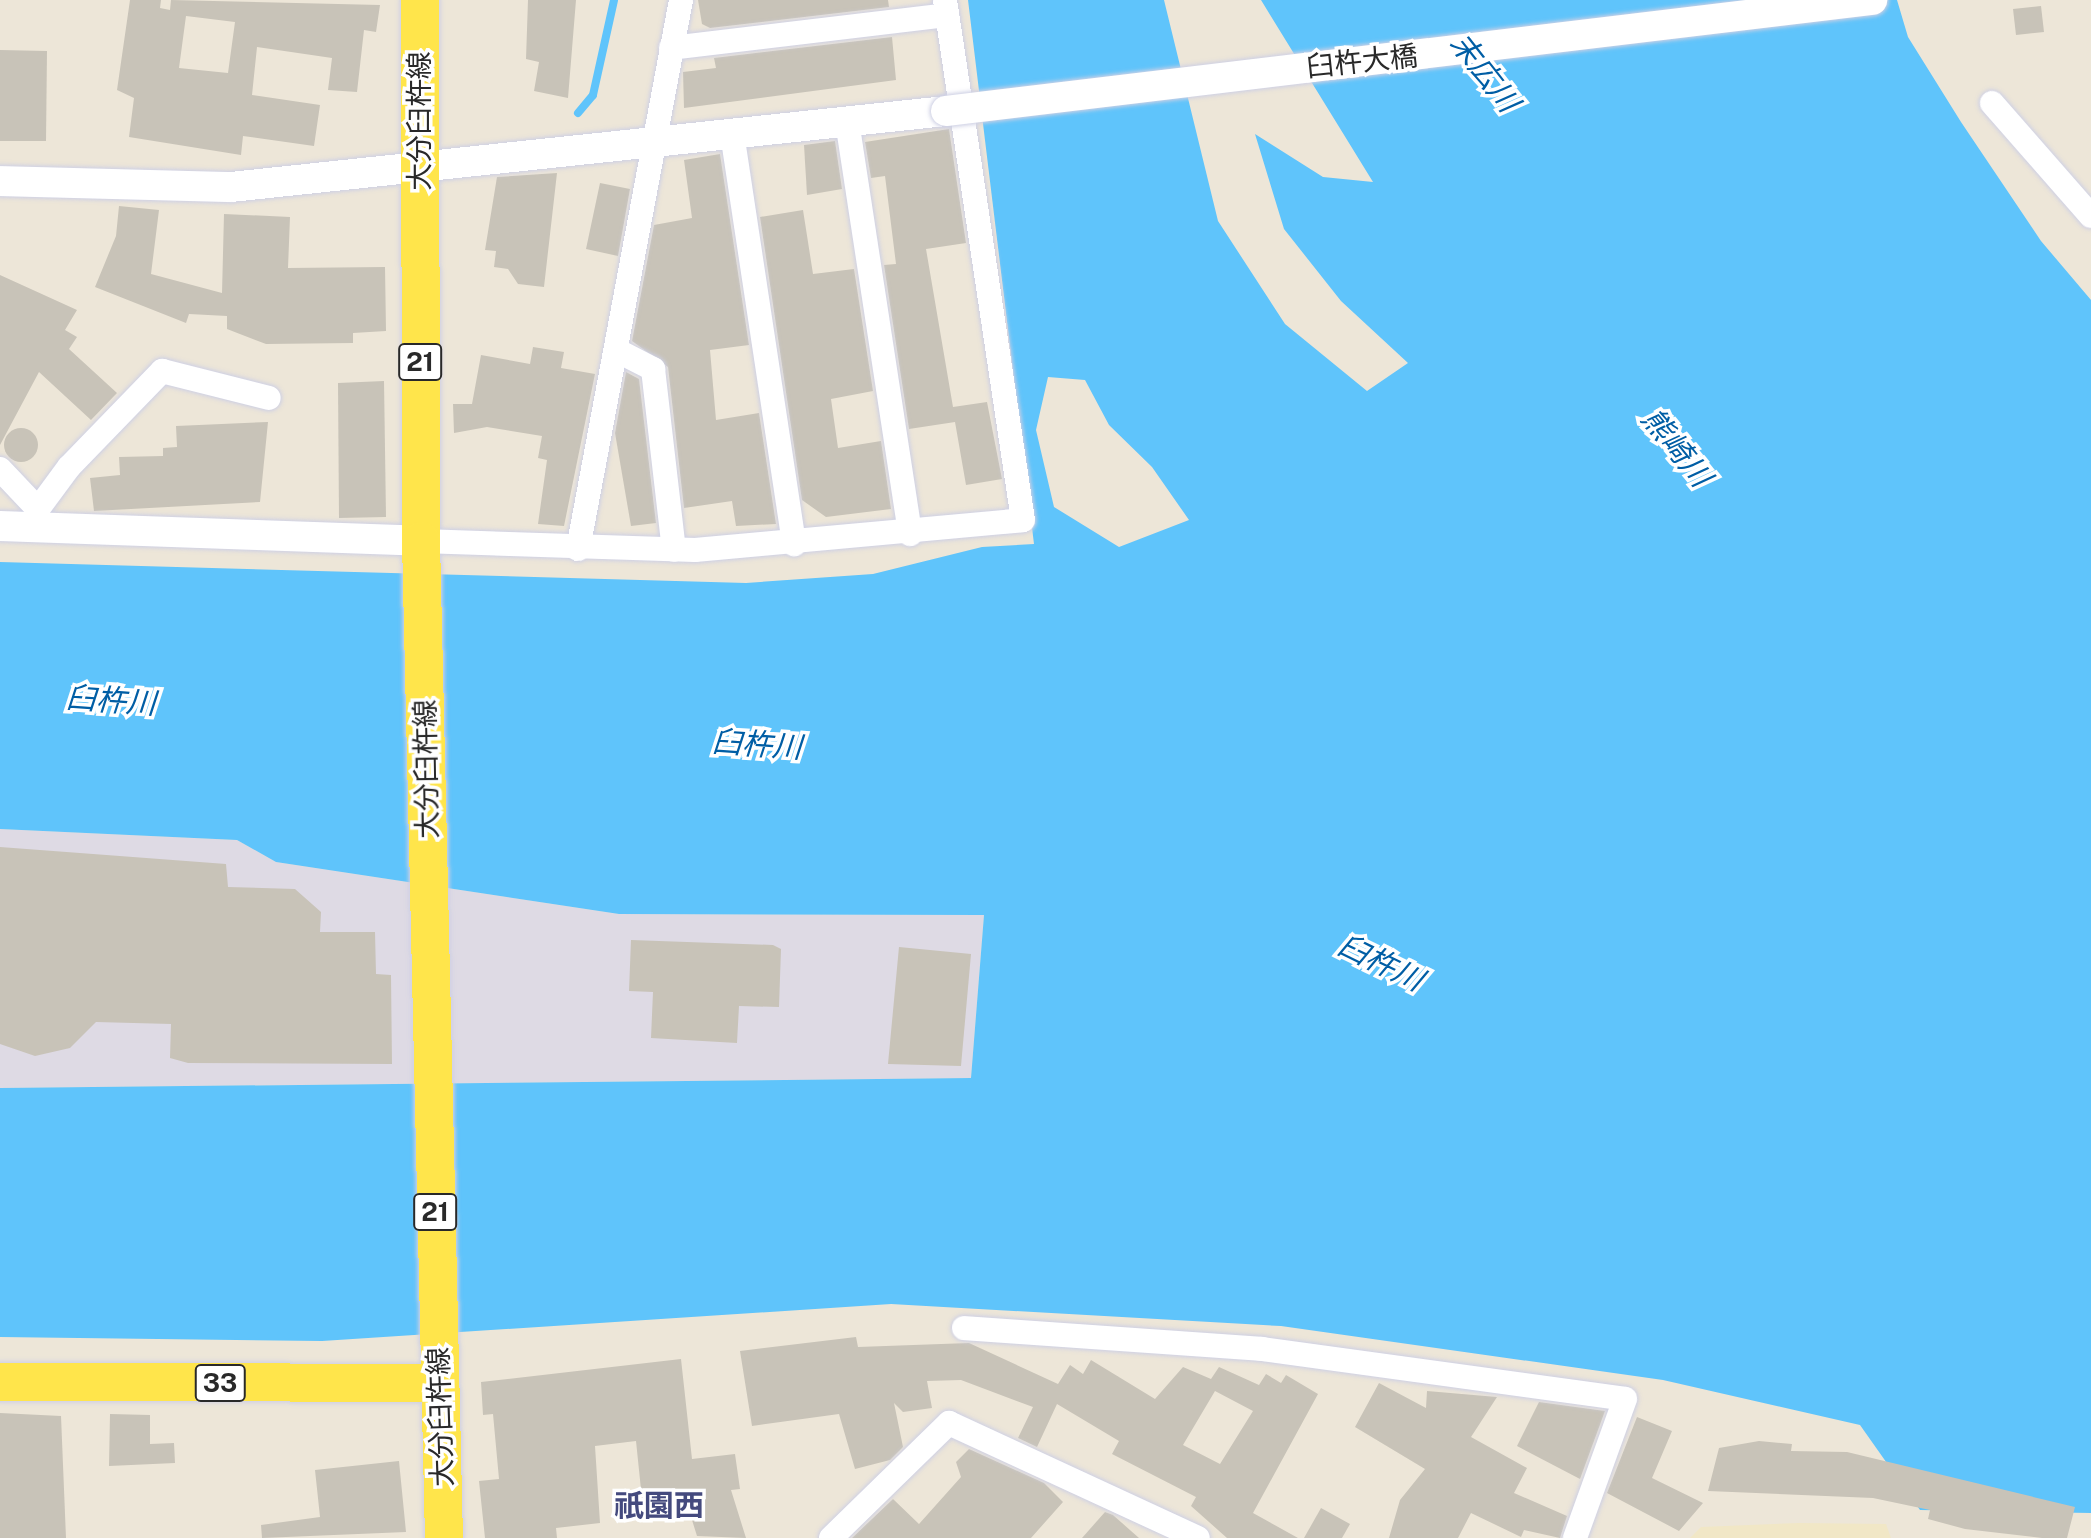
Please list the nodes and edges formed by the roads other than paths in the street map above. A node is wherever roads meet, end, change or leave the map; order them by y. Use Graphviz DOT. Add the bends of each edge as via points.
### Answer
graph roads {
  1 [pos="420,0"];
  2 [pos="681,0"];
  3 [pos="1872,0"];
  4 [pos="946,8"];
  5 [pos="671,48"];
  6 [pos="1992,103"];
  7 [pos="847,121"];
  8 [pos="732,133"];
  9 [pos="656,142"];
  10 [pos="418,166"];
  11 [pos="0,181"];
  12 [pos="2091,216"];
  13 [pos="616,350"];
  14 [pos="269,398"];
  15 [pos="0,469"];
  16 [pos="38,519"];
  17 [pos="0,526"];
  18 [pos="910,534"];
  19 [pos="794,544"];
  20 [pos="578,549"];
  21 [pos="421,550"];
  22 [pos="674,550"];
  23 [pos="964,1328"];
  24 [pos="439,1368"];
  25 [pos="0,1382"];
  26 [pos="444,1538"];
  27 [pos="831,1538"];
  28 [pos="1198,1538"];
  29 [pos="1575,1538"];
  1 -- 10 [label="main road, 大分臼杵線 / 21"];
  2 -- 5 [label="street"];
  3 -- 7 [label="street, 臼杵大橋, bridge"];
  4 -- 5 [label="street"];
  4 -- 18 [label="street" via="1023,520"];
  5 -- 9 [label="street"];
  6 -- 12 [label="street"];
  7 -- 8 [label="street, 臼杵大橋"];
  7 -- 18 [label="street"];
  8 -- 9 [label="street, 臼杵大橋"];
  8 -- 19 [label="street"];
  9 -- 10 [label="street, 臼杵大橋"];
  9 -- 13 [label="street"];
  10 -- 11 [label="street, 臼杵大橋" via="231,187"];
  10 -- 21 [label="main road, 大分臼杵線 / 21"];
  13 -- 20 [label="street"];
  13 -- 22 [label="street" via="653,369"];
  14 -- 16 [label="street" via="162,371"];
  15 -- 16 [label="street"];
  16 -- 17 [label="street"];
  16 -- 21 [label="street"];
  18 -- 19 [label="street"];
  19 -- 22 [label="street"];
  20 -- 21 [label="street"];
  20 -- 22 [label="street"];
  21 -- 24 [label="main road, 大分臼杵線 / 21"];
  23 -- 29 [label="street" via="1262,1349 1625,1399"];
  24 -- 25 [label="main road, 33"];
  24 -- 26 [label="main road, 大分臼杵線 / 21"];
  27 -- 28 [label="street" via="949,1423"];
}
